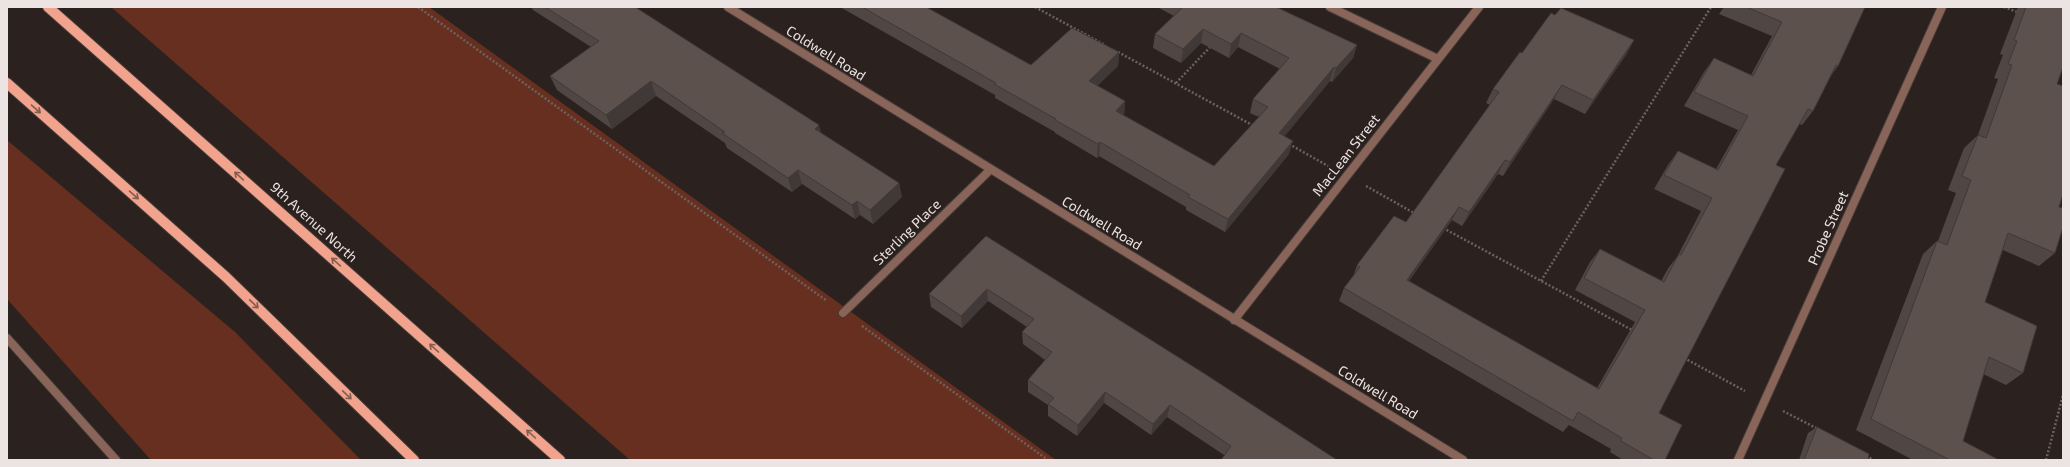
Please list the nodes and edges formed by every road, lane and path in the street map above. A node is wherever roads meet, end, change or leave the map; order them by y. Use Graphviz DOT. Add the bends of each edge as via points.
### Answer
graph roads {
  1 [pos="48,7"];
  2 [pos="418,7"];
  3 [pos="728,7"];
  4 [pos="1035,7"];
  5 [pos="1330,7"];
  6 [pos="1479,7"];
  7 [pos="1711,7"];
  8 [pos="1942,7"];
  9 [pos="2004,7"];
  10 [pos="2026,15"];
  11 [pos="1213,45"];
  12 [pos="1438,59"];
  13 [pos="7,83"];
  14 [pos="1176,83"];
  15 [pos="1258,128"];
  16 [pos="1285,142"];
  17 [pos="990,170"];
  18 [pos="1347,176"];
  19 [pos="1416,214"];
  20 [pos="1437,225"];
  21 [pos="1541,281"];
  22 [pos="843,313"];
  23 [pos="1234,320"];
  24 [pos="1639,334"];
  25 [pos="7,338"];
  26 [pos="1681,356"];
  27 [pos="2063,395"];
  28 [pos="1765,401"];
  29 [pos="1820,430"];
  30 [pos="1861,453"];
  31 [pos="116,460"];
  32 [pos="414,460"];
  33 [pos="560,460"];
  34 [pos="1048,460"];
  35 [pos="1463,460"];
  36 [pos="1738,460"];
  37 [pos="1874,460"];
  38 [pos="2046,460"];
  33 -- 1 [label="main road, 9th Avenue North, one-way"];
  2 -- 22 [label="path"];
  3 -- 17 [label="street, Coldwell Road"];
  4 -- 14 [label="path"];
  5 -- 12 [label="street"];
  6 -- 12 [label="street, MacLean Street"];
  7 -- 21 [label="path"];
  8 -- 28 [label="street, Probe Street"];
  9 -- 10 [label="path"];
  11 -- 14 [label="path"];
  12 -- 18 [label="street, MacLean Street"];
  13 -- 32 [label="main road, one-way" via="226,276"];
  14 -- 15 [label="path"];
  16 -- 18 [label="path"];
  17 -- 22 [label="street, Sterling Place"];
  17 -- 23 [label="street, Coldwell Road"];
  18 -- 19 [label="path"];
  18 -- 23 [label="street, MacLean Street"];
  20 -- 21 [label="path"];
  21 -- 24 [label="path"];
  22 -- 34 [label="path"];
  23 -- 35 [label="street, Coldwell Road"];
  25 -- 31 [label="street"];
  26 -- 28 [label="path"];
  27 -- 38 [label="path"];
  28 -- 29 [label="path"];
  28 -- 36 [label="street, Probe Street"];
  30 -- 37 [label="path"];
}
